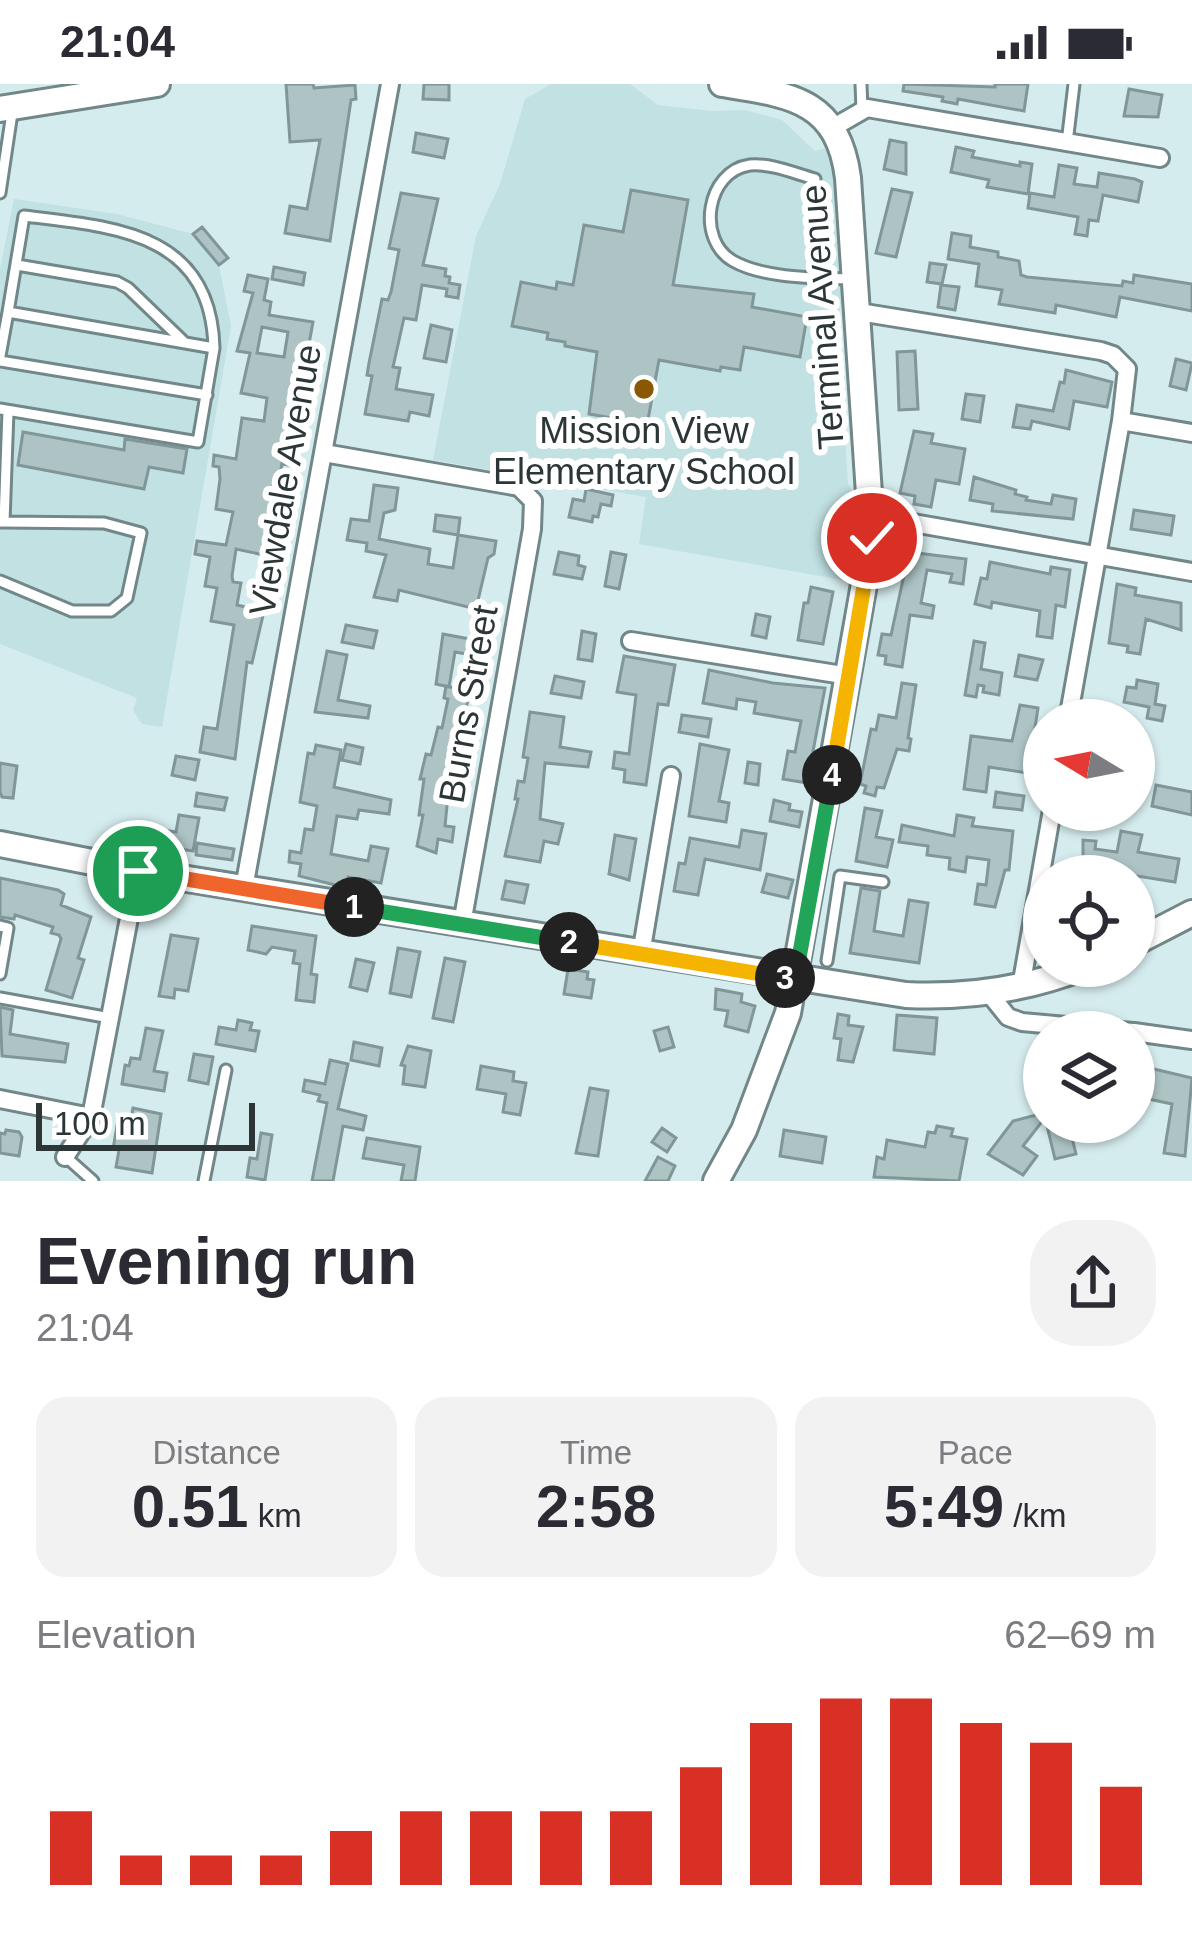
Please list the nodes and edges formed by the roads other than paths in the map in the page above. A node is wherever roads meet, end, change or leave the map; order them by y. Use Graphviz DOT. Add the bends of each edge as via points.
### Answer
graph roads {
  1 [pos="157,84"];
  2 [pos="390,84"];
  3 [pos="722,84"];
  4 [pos="860,84"];
  5 [pos="1074,84"];
  6 [pos="6,108"];
  7 [pos="862,110"];
  8 [pos="834,127"];
  9 [pos="1067,142"];
  10 [pos="1160,158"];
  11 [pos="815,179"];
  12 [pos="0,193"];
  13 [pos="16,265"];
  14 [pos="856,279"];
  15 [pos="8,312"];
  16 [pos="859,312"];
  17 [pos="184,343"];
  18 [pos="214,348"];
  19 [pos="0,359"];
  20 [pos="207,395"];
  21 [pos="4,410"];
  22 [pos="1121,421"];
  23 [pos="1192,434"];
  24 [pos="324,453"];
  25 [pos="873,516"];
  26 [pos="2,522"];
  27 [pos="1097,554"];
  28 [pos="1192,572"];
  29 [pos="0,581"];
  30 [pos="631,641"];
  31 [pos="850,676"];
  32 [pos="1072,699"];
  33 [pos="671,776"];
  34 [pos="1048,831"];
  35 [pos="0,844"];
  36 [pos="138,871"];
  37 [pos="883,882"];
  38 [pos="244,888"];
  39 [pos="809,898"];
  40 [pos="836,903"];
  41 [pos="1192,913"];
  42 [pos="462,924"];
  43 [pos="0,926"];
  44 [pos="1155,932"];
  45 [pos="641,954"];
  46 [pos="827,962"];
  47 [pos="0,974"];
  48 [pos="795,980"];
  49 [pos="1021,987"];
  50 [pos="988,992"];
  51 [pos="0,998"];
  52 [pos="110,1018"];
  53 [pos="1023,1022"];
  54 [pos="1155,1035"];
  55 [pos="1192,1040"];
  56 [pos="226,1070"];
  57 [pos="0,1099"];
  58 [pos="91,1117"];
  59 [pos="65,1156"];
  60 [pos="93,1181"];
  61 [pos="204,1181"];
  62 [pos="716,1181"];
  1 -- 6 [label="main road"];
  2 -- 24 [label="street, Viewdale Avenue"];
  3 -- 8 [label="main road" via="789,97"];
  4 -- 7 [label="lane"];
  5 -- 9 [label="lane"];
  6 -- 12 [label="lane"];
  7 -- 8 [label="street"];
  7 -- 9 [label="street"];
  8 -- 14 [label="main road, Terminal Avenue" via="845,154"];
  9 -- 10 [label="street"];
  11 -- 14 [label="lane" via="765,166 739,169 718,188 713,236 744,267"];
  13 -- 15 [label="lane"];
  13 -- 17 [label="lane" via="117,282"];
  13 -- 18 [label="lane" via="24,216 150,239 209,301"];
  14 -- 16 [label="main road, Terminal Avenue"];
  15 -- 17 [label="lane"];
  15 -- 19 [label="lane"];
  16 -- 22 [label="street" via="1101,350 1123,362"];
  16 -- 25 [label="main road, Terminal Avenue"];
  17 -- 18 [label="lane"];
  18 -- 20 [label="lane"];
  19 -- 20 [label="lane"];
  20 -- 21 [label="lane" via="198,442"];
  21 -- 26 [label="lane"];
  22 -- 23 [label="street"];
  22 -- 27 [label="street"];
  24 -- 38 [label="street, Viewdale Avenue"];
  24 -- 42 [label="street, Burns Street" via="508,484 529,495 534,510"];
  25 -- 27 [label="street"];
  25 -- 31 [label="main road, Terminal Avenue"];
  26 -- 29 [label="lane" via="104,523 141,533 127,598 111,611 72,610"];
  27 -- 28 [label="street"];
  27 -- 32 [label="street"];
  30 -- 31 [label="street"];
  31 -- 39 [label="main road, Terminal Avenue"];
  33 -- 45 [label="street"];
  34 -- 49 [label="street"];
  35 -- 36 [label="main road"];
  36 -- 38 [label="main road"];
  36 -- 52 [label="street"];
  37 -- 40 [label="lane" via="840,876"];
  38 -- 42 [label="main road"];
  39 -- 40 [label="lane"];
  39 -- 48 [label="main road, Terminal Avenue"];
  40 -- 46 [label="lane"];
  41 -- 44 [label="main road"];
  42 -- 45 [label="main road"];
  43 -- 47 [label="lane" via="8,928"];
  45 -- 48 [label="main road"];
  48 -- 50 [label="main road" via="906,995"];
  48 -- 62 [label="main road, Terminal Avenue" via="757,1100"];
  49 -- 50 [label="main road"];
  50 -- 53 [label="street"];
  51 -- 52 [label="lane"];
  52 -- 58 [label="street"];
  54 -- 55 [label="street"];
  56 -- 61 [label="lane"];
  57 -- 58 [label="street"];
  58 -- 59 [label="street"];
  59 -- 60 [label="lane"];
}
